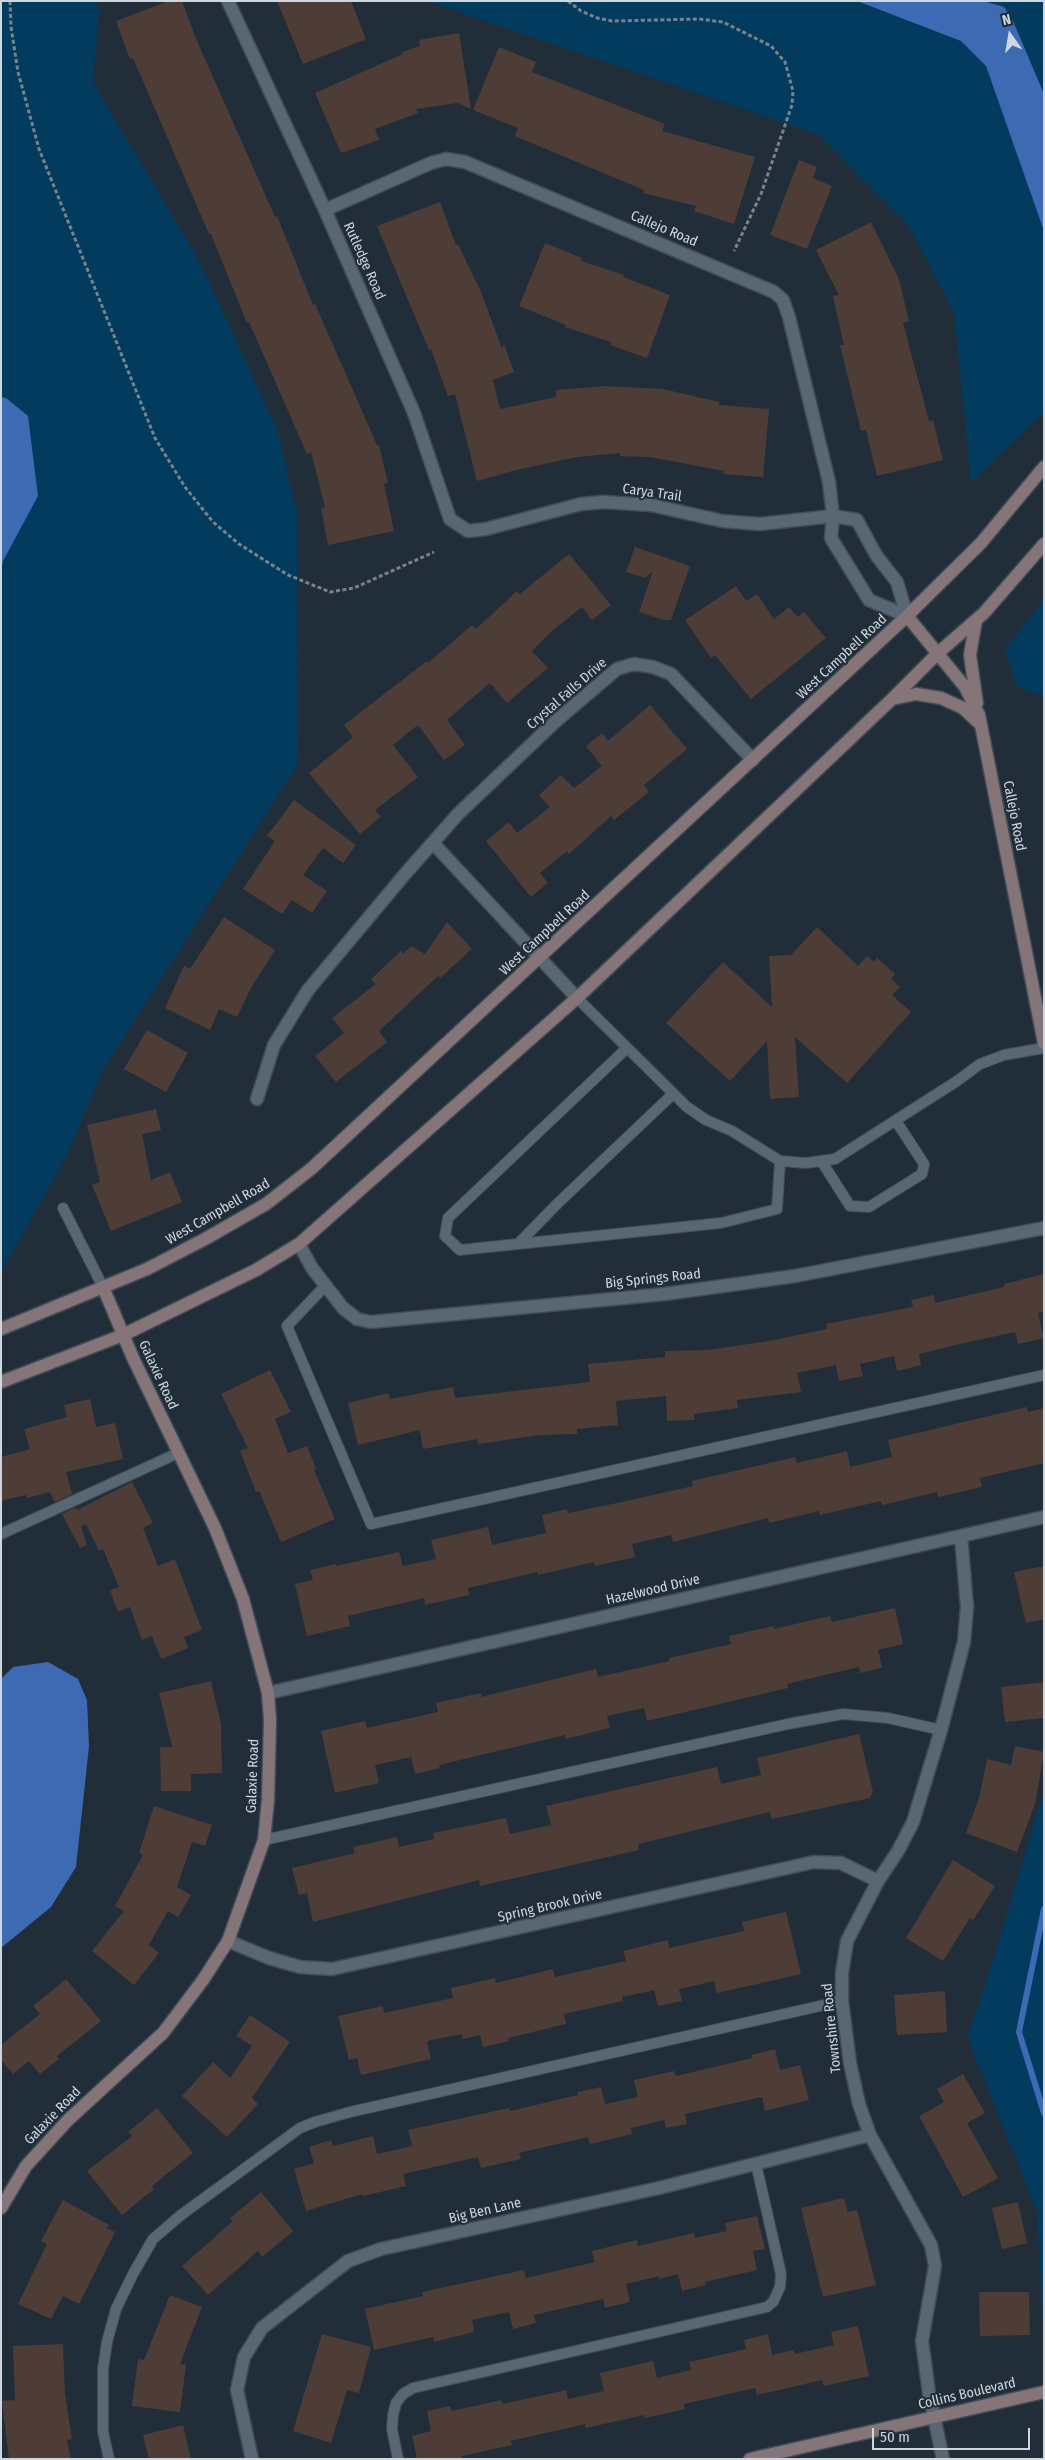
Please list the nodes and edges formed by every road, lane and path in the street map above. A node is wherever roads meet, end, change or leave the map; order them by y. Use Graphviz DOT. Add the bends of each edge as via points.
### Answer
graph roads {
  1 [pos="10,1"];
  2 [pos="228,1"];
  3 [pos="568,1"];
  4 [pos="326,210"];
  5 [pos="734,251"];
  6 [pos="1044,467"];
  7 [pos="833,516"];
  8 [pos="468,530"];
  9 [pos="1044,544"];
  10 [pos="434,552"];
  11 [pos="907,616"];
  12 [pos="976,620"];
  13 [pos="938,652"];
  14 [pos="892,699"];
  15 [pos="980,720"];
  16 [pos="753,760"];
  17 [pos="433,843"];
  18 [pos="541,957"];
  19 [pos="577,998"];
  20 [pos="1044,1043"];
  21 [pos="627,1048"];
  22 [pos="1044,1048"];
  23 [pos="673,1094"];
  24 [pos="257,1099"];
  25 [pos="896,1121"];
  26 [pos="780,1161"];
  27 [pos="822,1162"];
  28 [pos="63,1208"];
  29 [pos="1044,1228"];
  30 [pos="298,1244"];
  31 [pos="518,1244"];
  32 [pos="325,1286"];
  33 [pos="103,1287"];
  34 [pos="1,1329"];
  35 [pos="123,1335"];
  36 [pos="1044,1375"];
  37 [pos="1,1382"];
  38 [pos="178,1453"];
  39 [pos="1044,1517"];
  40 [pos="1,1534"];
  41 [pos="961,1536"];
  42 [pos="268,1693"];
  43 [pos="941,1730"];
  44 [pos="264,1840"];
  45 [pos="878,1881"];
  46 [pos="228,1941"];
  47 [pos="842,2001"];
  48 [pos="870,2135"];
  49 [pos="756,2164"];
  50 [pos="1,2208"];
  51 [pos="1044,2392"];
  52 [pos="934,2416"];
  53 [pos="109,2459"];
  54 [pos="252,2459"];
  55 [pos="398,2459"];
  56 [pos="750,2459"];
  57 [pos="943,2459"];
  1 -- 10 [label="path" via="18,72 39,149 155,438 185,487 213,522 239,544 288,575 330,592 354,588"];
  2 -- 4 [label="street, Rutledge Road"];
  3 -- 5 [label="path" via="581,11 612,21 698,18 723,22 771,46 785,62 793,91 792,105 761,194"];
  4 -- 7 [label="street, Callejo Road" via="431,163 446,159 466,162 774,292 783,300 788,317 829,482"];
  4 -- 8 [label="street, Rutledge Road" via="414,413 450,519"];
  6 -- 11 [label="main road, West Campbell Road" via="981,543"];
  7 -- 8 [label="street, Carya Trail" via="760,524 722,521 651,505 603,502 581,504 486,529"];
  7 -- 11 [label="street, Callejo Road" via="857,520 876,555 897,582"];
  7 -- 11 [label="street, Callejo Road" via="831,538 869,600"];
  9 -- 12 [label="main road"];
  11 -- 13 [label="main road, Callejo Road"];
  11 -- 16 [label="main road, West Campbell Road"];
  12 -- 13 [label="main road"];
  12 -- 15 [label="main road" via="970,655"];
  13 -- 14 [label="main road"];
  13 -- 15 [label="main road, Callejo Road" via="965,687"];
  14 -- 15 [label="main road" via="916,694 941,698"];
  14 -- 19 [label="main road"];
  15 -- 20 [label="main road, Callejo Road"];
  16 -- 17 [label="street, Crystal Falls Drive" via="671,674 634,664 618,669 602,680 458,814"];
  16 -- 18 [label="main road, West Campbell Road"];
  17 -- 18 [label="street"];
  17 -- 24 [label="street, Crystal Falls Drive" via="308,990 274,1046"];
  18 -- 19 [label="street"];
  18 -- 33 [label="main road, West Campbell Road" via="311,1169 266,1204 147,1269"];
  19 -- 21 [label="lane"];
  19 -- 30 [label="main road"];
  21 -- 23 [label="lane"];
  21 -- 31 [label="lane" via="448,1218 445,1236 460,1250"];
  22 -- 25 [label="lane" via="1004,1055 980,1064"];
  23 -- 26 [label="lane" via="706,1120 732,1131"];
  23 -- 31 [label="lane"];
  25 -- 27 [label="lane" via="835,1159"];
  25 -- 27 [label="lane" via="924,1164 922,1174 869,1207 850,1206"];
  26 -- 27 [label="lane"];
  26 -- 31 [label="lane" via="777,1209 721,1223"];
  28 -- 33 [label="lane"];
  29 -- 32 [label="street, Big Springs Road" via="795,1276 665,1294 371,1322 357,1319"];
  30 -- 32 [label="street, Big Springs Road"];
  30 -- 35 [label="main road" via="256,1270"];
  32 -- 36 [label="lane" via="287,1326 371,1524"];
  33 -- 34 [label="main road, West Campbell Road"];
  33 -- 35 [label="main road, Galaxie Road"];
  35 -- 37 [label="main road"];
  35 -- 38 [label="main road, Galaxie Road"];
  38 -- 40 [label="lane"];
  38 -- 42 [label="main road, Galaxie Road" via="215,1528 243,1599"];
  39 -- 41 [label="street, Hazelwood Drive"];
  41 -- 42 [label="street, Hazelwood Drive"];
  41 -- 43 [label="street, Townshire Road" via="967,1607 964,1642"];
  42 -- 44 [label="main road, Galaxie Road" via="269,1791"];
  43 -- 44 [label="lane" via="888,1718 843,1714"];
  43 -- 45 [label="street, Townshire Road" via="913,1822"];
  44 -- 46 [label="main road, Galaxie Road"];
  45 -- 46 [label="street, Spring Brook Drive" via="842,1863 814,1862 332,1969 300,1966 269,1958"];
  45 -- 47 [label="street, Townshire Road" via="847,1941"];
  46 -- 50 [label="main road, Galaxie Road" via="162,2033 68,2120 26,2166"];
  47 -- 48 [label="street, Townshire Road" via="859,2104"];
  47 -- 53 [label="lane" via="350,2112 300,2128 153,2239 116,2309 107,2342 103,2369 103,2432"];
  48 -- 49 [label="street, Big Ben Lane"];
  48 -- 52 [label="street, Townshire Road" via="931,2245 935,2266 922,2341"];
  49 -- 54 [label="street, Big Ben Lane" via="381,2249 348,2261 262,2328 244,2357 237,2390"];
  49 -- 55 [label="lane" via="780,2274 780,2287 767,2307 413,2388 396,2403 393,2415 392,2429"];
  51 -- 52 [label="main road, Collins Boulevard"];
  52 -- 56 [label="main road, Collins Boulevard"];
  52 -- 57 [label="street, Townshire Road"];
}
